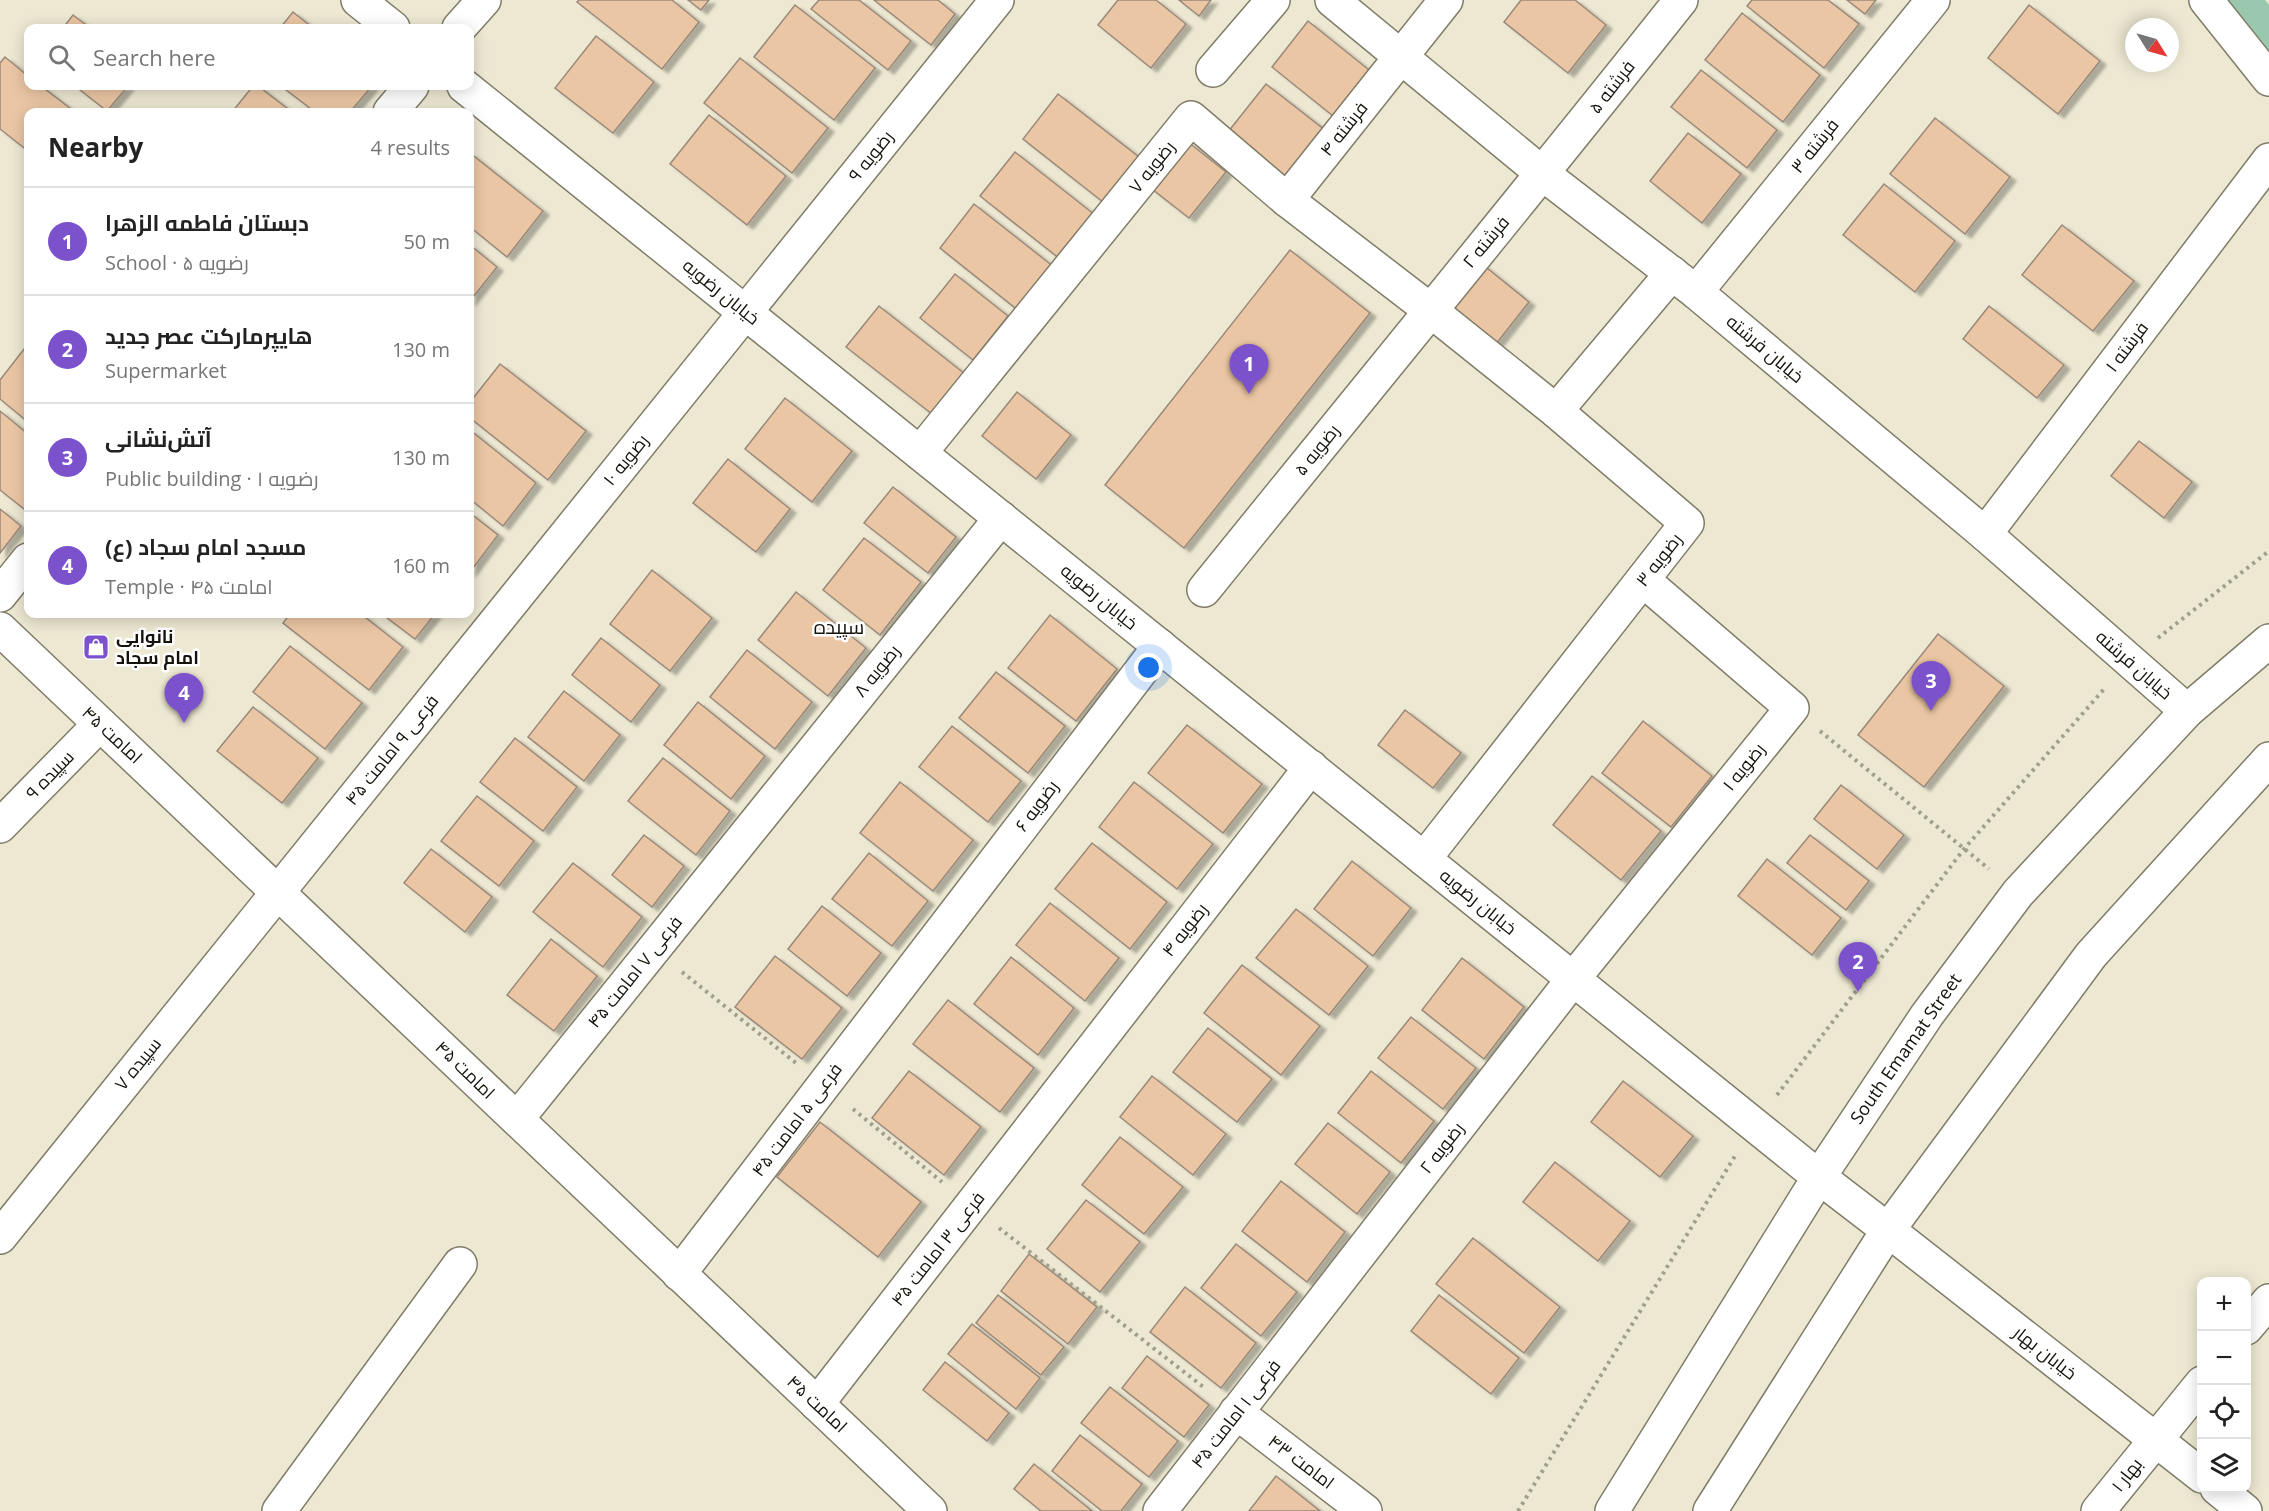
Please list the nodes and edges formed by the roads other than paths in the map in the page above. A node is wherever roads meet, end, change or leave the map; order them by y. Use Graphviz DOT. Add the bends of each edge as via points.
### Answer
graph roads {
  1 [pos="358,0"];
  2 [pos="484,0"];
  3 [pos="997,0"];
  4 [pos="1273,0"];
  5 [pos="1332,0"];
  6 [pos="1446,0"];
  7 [pos="1681,0"];
  8 [pos="1933,0"];
  9 [pos="2206,0"];
  10 [pos="388,24"];
  11 [pos="463,24"];
  12 [pos="1402,58"];
  13 [pos="1213,70"];
  14 [pos="2269,79"];
  15 [pos="409,90"];
  16 [pos="469,90"];
  17 [pos="393,108"];
  18 [pos="2269,160"];
  19 [pos="1543,174"];
  20 [pos="1287,200"];
  21 [pos="1684,282"];
  22 [pos="1430,310"];
  23 [pos="745,312"];
  24 [pos="1556,411"];
  25 [pos="921,453"];
  26 [pos="1001,518"];
  27 [pos="1985,534"];
  28 [pos="24,565"];
  29 [pos="1643,580"];
  30 [pos="1204,590"];
  31 [pos="0,595"];
  32 [pos="507,608"];
  33 [pos="0,629"];
  34 [pos="1160,646"];
  35 [pos="2264,653"];
  36 [pos="2187,711"];
  37 [pos="100,724"];
  38 [pos="2269,759"];
  39 [pos="1311,767"];
  40 [pos="754,825"];
  41 [pos="0,826"];
  42 [pos="1424,859"];
  43 [pos="277,892"];
  44 [pos="914,966"];
  45 [pos="1573,979"];
  46 [pos="1059,1093"];
  47 [pos="516,1119"];
  48 [pos="1819,1177"];
  49 [pos="1888,1230"];
  50 [pos="0,1237"];
  51 [pos="460,1264"];
  52 [pos="679,1274"];
  53 [pos="2269,1300"];
  54 [pos="1312,1316"];
  55 [pos="2251,1323"];
  56 [pos="2200,1385"];
  57 [pos="817,1404"];
  58 [pos="1236,1412"];
  59 [pos="2155,1440"];
  60 [pos="2197,1472"];
  61 [pos="2223,1493"];
  62 [pos="279,1511"];
  63 [pos="930,1511"];
  64 [pos="1160,1511"];
  65 [pos="1365,1511"];
  66 [pos="1612,1511"];
  67 [pos="1710,1511"];
  68 [pos="2098,1511"];
  69 [pos="2245,1511"];
  1 -- 10 [label="street"];
  2 -- 11 [label="street"];
  3 -- 23 [label="street, رضویه ۹"];
  4 -- 13 [label="street"];
  5 -- 12 [label="street, خیابان فرشته"];
  6 -- 12 [label="street, فرشته ۴"];
  7 -- 19 [label="street, فرشته ۵"];
  8 -- 21 [label="street, فرشته ۳"];
  9 -- 14 [label="street"];
  12 -- 19 [label="street, خیابان فرشته"];
  12 -- 20 [label="street, فرشته ۴"];
  15 -- 17 [label="street"];
  16 -- 23 [label="street, خیابان رضویه"];
  18 -- 27 [label="street, فرشته ۱"];
  19 -- 21 [label="street, خیابان فرشته"];
  19 -- 22 [label="street, فرشته ۲"];
  20 -- 22 [label="street, رضویه ۷"];
  20 -- 25 [label="street, رضویه ۷" via="1191,118"];
  21 -- 24 [label="street, فرشته ۳"];
  21 -- 27 [label="street, خیابان فرشته"];
  22 -- 24 [label="street, رضویه ۳"];
  22 -- 30 [label="street, رضویه ۵"];
  23 -- 25 [label="street, خیابان رضویه"];
  23 -- 32 [label="street, رضویه ۱۰"];
  24 -- 29 [label="street, رضویه ۳" via="1687,523"];
  25 -- 26 [label="street, خیابان رضویه"];
  26 -- 34 [label="street, خیابان رضویه"];
  26 -- 40 [label="street, رضویه ۸"];
  27 -- 36 [label="street, خیابان فرشته"];
  28 -- 31 [label="street"];
  29 -- 42 [label="street, رضویه ۳"];
  29 -- 45 [label="street, رضویه ۱" via="1792,708"];
  32 -- 43 [label="street, فرعی ۹ امامت ۴۵"];
  33 -- 37 [label="street, امامت ۴۵"];
  34 -- 39 [label="street, خیابان رضویه"];
  34 -- 44 [label="street, رضویه ۶"];
  35 -- 36 [label="street, South Emamat Street"];
  36 -- 48 [label="street, South Emamat Street" via="2018,893 1927,1015"];
  37 -- 41 [label="street, سپیده ۹"];
  37 -- 43 [label="street, امامت ۴۵"];
  38 -- 49 [label="street" via="2091,955"];
  39 -- 42 [label="street, خیابان رضویه"];
  39 -- 46 [label="street, رضویه ۴"];
  40 -- 47 [label="street, فرعی ۷ امامت ۴۵"];
  42 -- 45 [label="street, خیابان رضویه"];
  43 -- 47 [label="street, امامت ۴۵"];
  43 -- 50 [label="street, سپیده ۷"];
  44 -- 52 [label="street, فرعی ۵ امامت ۴۵"];
  45 -- 48 [label="street, خیابان رضویه"];
  45 -- 54 [label="street, رضویه ۲"];
  46 -- 57 [label="street, فرعی ۳ امامت ۴۵"];
  47 -- 52 [label="street, امامت ۴۵"];
  48 -- 49 [label="street, خیابان بهار"];
  48 -- 66 [label="street, South Emamat Street"];
  49 -- 59 [label="street, خیابان بهار"];
  49 -- 67 [label="street"];
  51 -- 62 [label="street"];
  52 -- 57 [label="street, امامت ۴۵"];
  53 -- 55 [label="street"];
  54 -- 58 [label="street, فرعی ۱ امامت ۴۵"];
  56 -- 59 [label="street, بهار ۱"];
  57 -- 63 [label="street, امامت ۴۵"];
  58 -- 64 [label="street, فرعی ۱ امامت ۴۵"];
  58 -- 65 [label="street, امامت ۴۳"];
  59 -- 60 [label="street, خیابان بهار"];
  59 -- 68 [label="street, بهار ۱"];
  61 -- 69 [label="street"];
}
